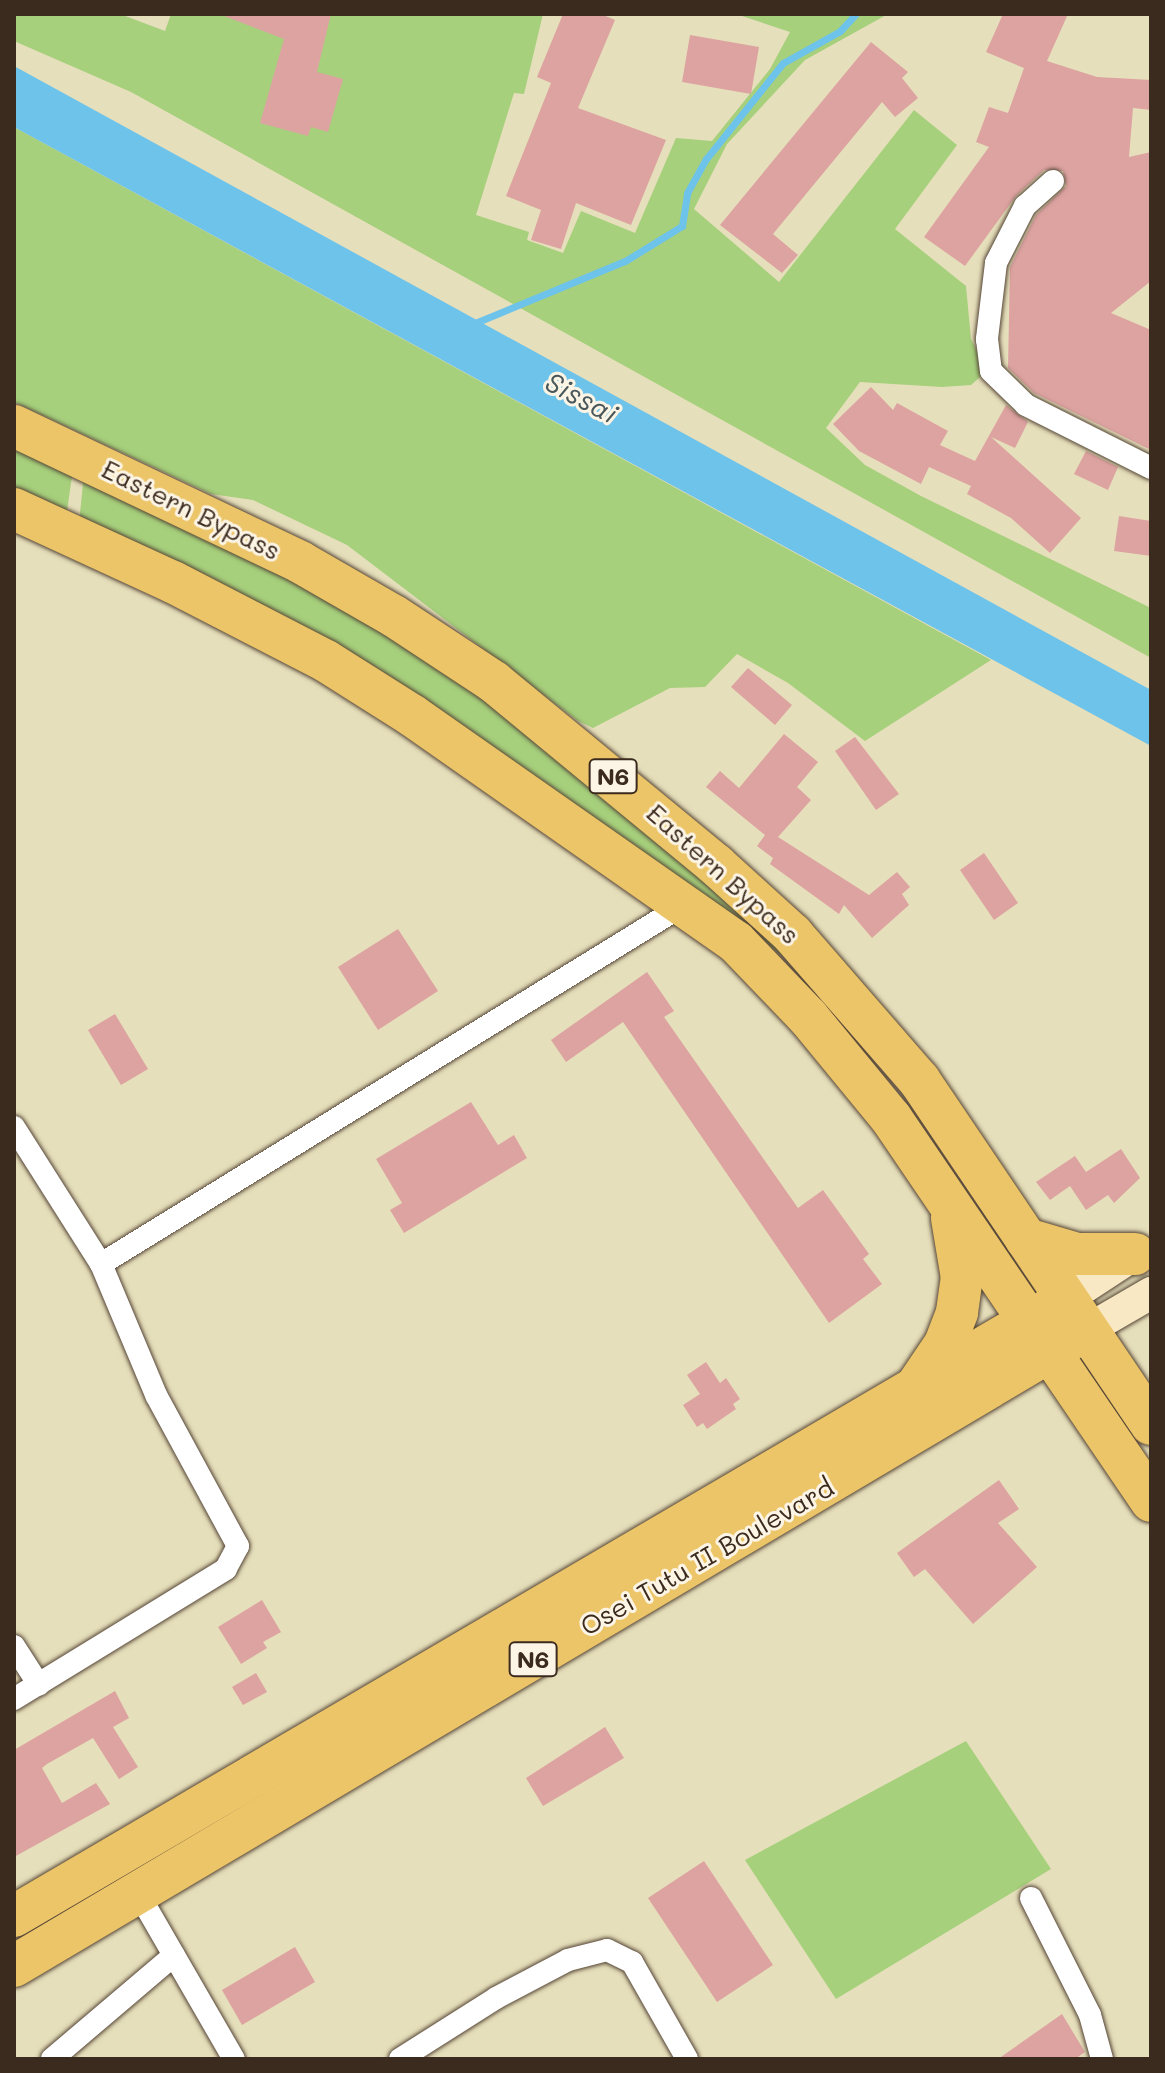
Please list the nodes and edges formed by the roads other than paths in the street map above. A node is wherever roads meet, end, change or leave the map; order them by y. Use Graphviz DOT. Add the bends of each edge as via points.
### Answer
graph roads {
  1 [pos="1053,181"];
  2 [pos="14,426"];
  3 [pos="1151,468"];
  4 [pos="14,509"];
  5 [pos="682,906"];
  6 [pos="14,1127"];
  7 [pos="950,1209"];
  8 [pos="1026,1239"];
  9 [pos="1143,1249"];
  10 [pos="101,1264"];
  11 [pos="1151,1293"];
  12 [pos="1079,1313"];
  13 [pos="1041,1335"];
  14 [pos="903,1399"];
  15 [pos="1151,1424"];
  16 [pos="1151,1501"];
  17 [pos="14,1646"];
  18 [pos="39,1685"];
  19 [pos="14,1699"];
  20 [pos="138,1893"];
  21 [pos="1031,1898"];
  22 [pos="14,1916"];
  23 [pos="174,1955"];
  24 [pos="14,1966"];
  25 [pos="52,2059"];
  26 [pos="234,2059"];
  27 [pos="400,2059"];
  28 [pos="687,2059"];
  29 [pos="1102,2059"];
  1 -- 3 [label="street" via="1025,206 996,263 987,339 991,371 1026,405"];
  2 -- 8 [label="highway, Eastern Bypass / N6" via="300,562 494,682 596,761 792,934 871,1019 968,1149"];
  4 -- 5 [label="highway, Eastern Bypass / N6" via="326,661 413,716"];
  5 -- 7 [label="highway, Eastern Bypass / N6" via="736,942 808,1017 891,1118"];
  5 -- 10 [label="street"];
  6 -- 10 [label="street"];
  7 -- 13 [label="highway, Eastern Bypass / N6"];
  7 -- 14 [label="highway" via="962,1278 957,1312 945,1344"];
  8 -- 9 [label="highway" via="1077,1254"];
  8 -- 12 [label="highway, Eastern Bypass / N6"];
  9 -- 12 [label="main road, Osei Tutu II Boulevard"];
  10 -- 18 [label="street" via="156,1395 238,1546 226,1569"];
  11 -- 12 [label="main road, Osei Tutu II Boulevard"];
  12 -- 13 [label="highway, Osei Tutu II Boulevard / N6"];
  12 -- 15 [label="highway, Eastern Bypass"];
  13 -- 14 [label="highway, Osei Tutu II Boulevard / N6"];
  13 -- 16 [label="highway, Eastern Bypass"];
  13 -- 20 [label="highway, Osei Tutu II Boulevard / N6"];
  14 -- 22 [label="highway, Osei Tutu II Boulevard / N6" via="683,1522"];
  17 -- 18 [label="street"];
  18 -- 19 [label="street"];
  20 -- 23 [label="street"];
  20 -- 24 [label="highway, Osei Tutu II Boulevard / N6"];
  21 -- 29 [label="street" via="1090,2015"];
  23 -- 25 [label="street"];
  23 -- 26 [label="street"];
  27 -- 28 [label="street" via="520,1985 589,1951 607,1950 632,1962"];
}
